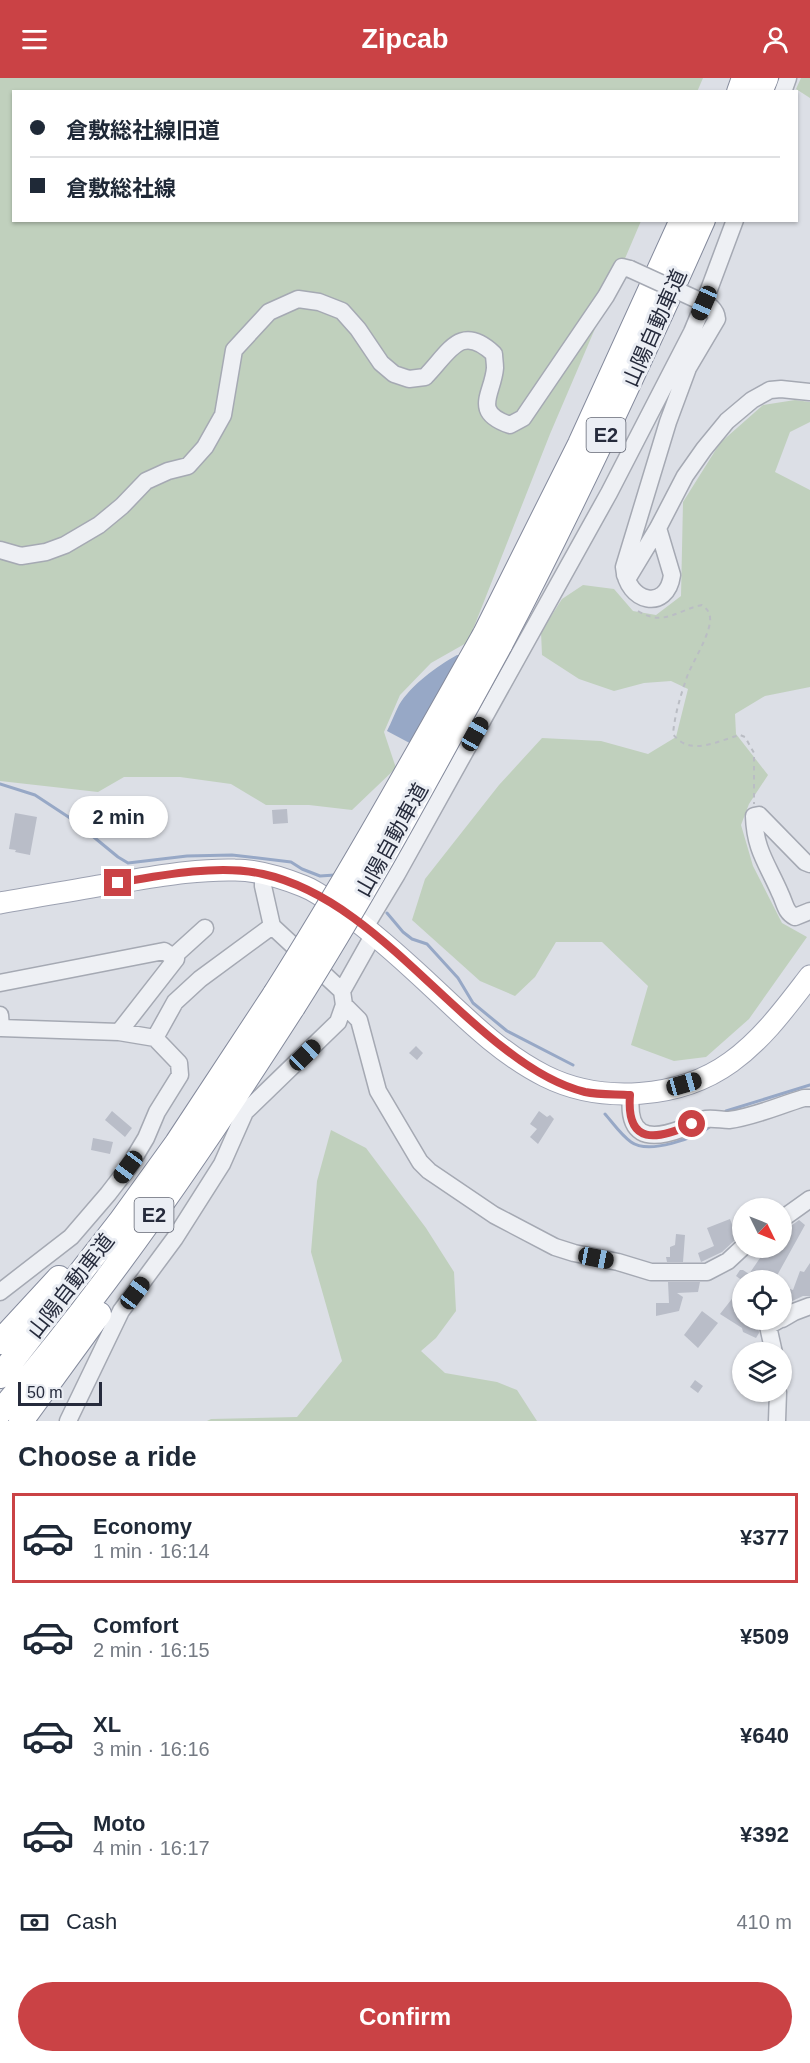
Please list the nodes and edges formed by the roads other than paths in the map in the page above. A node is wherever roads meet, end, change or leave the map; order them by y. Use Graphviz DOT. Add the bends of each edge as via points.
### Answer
graph roads {
  1 [pos="681,222"];
  2 [pos="702,222"];
  3 [pos="734,222"];
  4 [pos="702,302"];
  5 [pos="810,392"];
  6 [pos="658,528"];
  7 [pos="0,550"];
  8 [pos="625,575"];
  9 [pos="492,640"];
  10 [pos="810,864"];
  11 [pos="263,874"];
  12 [pos="0,903"];
  13 [pos="810,911"];
  14 [pos="272,926"];
  15 [pos="205,928"];
  16 [pos="369,930"];
  17 [pos="173,957"];
  18 [pos="810,976"];
  19 [pos="0,983"];
  20 [pos="343,998"];
  21 [pos="0,1015"];
  22 [pos="119,1032"];
  23 [pos="155,1038"];
  24 [pos="233,1079"];
  25 [pos="630,1095"];
  26 [pos="810,1098"];
  27 [pos="810,1199"];
  28 [pos="792,1212"];
  29 [pos="732,1257"];
  30 [pos="0,1292"];
  31 [pos="810,1306"];
  32 [pos="792,1314"];
  33 [pos="0,1342"];
  34 [pos="0,1376"];
  35 [pos="778,1402"];
  36 [pos="0,1412"];
  37 [pos="21,1421"];
  38 [pos="68,1421"];
  39 [pos="777,1421"];
  1 -- 9 [label="highway, 山陽自動車道 / E2"];
  2 -- 9 [label="highway, 山陽自動車道 / E2" via="598,452"];
  3 -- 4 [label="street"];
  4 -- 7 [label="street, bridge" via="621,267 606,296 523,418 510,425 490,413 486,402 495,369 494,354 483,344 469,339 457,342 425,377 409,379 394,374 381,363 342,311 298,299 268,312 234,350 223,415 206,447 188,466 146,481 99,525 65,545 21,556"];
  4 -- 8 [label="street" via="716,313 717,319 688,368 672,411 624,567"];
  4 -- 16 [label="street" via="609,493"];
  5 -- 6 [label="street" via="770,390 727,421 686,476"];
  6 -- 8 [label="street" via="628,576"];
  6 -- 8 [label="street" via="672,575 666,591 644,599 633,590"];
  9 -- 24 [label="highway, 山陽自動車道 / E2, bridge" via="402,825 335,941 284,1000"];
  10 -- 13 [label="street" via="759,816 754,816 760,854 787,911 795,917"];
  11 -- 12 [label="main road" via="236,870 165,875"];
  11 -- 14 [label="street"];
  11 -- 16 [label="main road" via="319,894"];
  14 -- 20 [label="street"];
  14 -- 23 [label="street" via="175,1002"];
  15 -- 17 [label="street"];
  16 -- 20 [label="street" via="347,978"];
  16 -- 25 [label="main road" via="488,1036 545,1076 585,1092"];
  17 -- 19 [label="street" via="164,951"];
  17 -- 22 [label="street" via="176,959"];
  18 -- 25 [label="main road" via="778,1017 730,1062 701,1079"];
  20 -- 29 [label="street" via="359,1020 378,1091 420,1162 494,1215 565,1250 651,1272 707,1272"];
  20 -- 38 [label="street" via="338,1022 245,1112 222,1164 175,1238 121,1311"];
  21 -- 22 [label="street" via="1,1028"];
  22 -- 23 [label="street"];
  23 -- 30 [label="street" via="179,1063 180,1075 128,1167 71,1237"];
  24 -- 33 [label="highway"];
  24 -- 34 [label="highway, 山陽自動車道 / E2" via="177,1143"];
  24 -- 36 [label="highway, 山陽自動車道 / E2" via="139,1236"];
  24 -- 37 [label="highway" via="163,1221"];
  25 -- 26 [label="street" via="632,1122 645,1135 657,1136 704,1119 730,1120"];
  27 -- 28 [label="street"];
  31 -- 32 [label="street"];
  35 -- 39 [label="street"];
}
